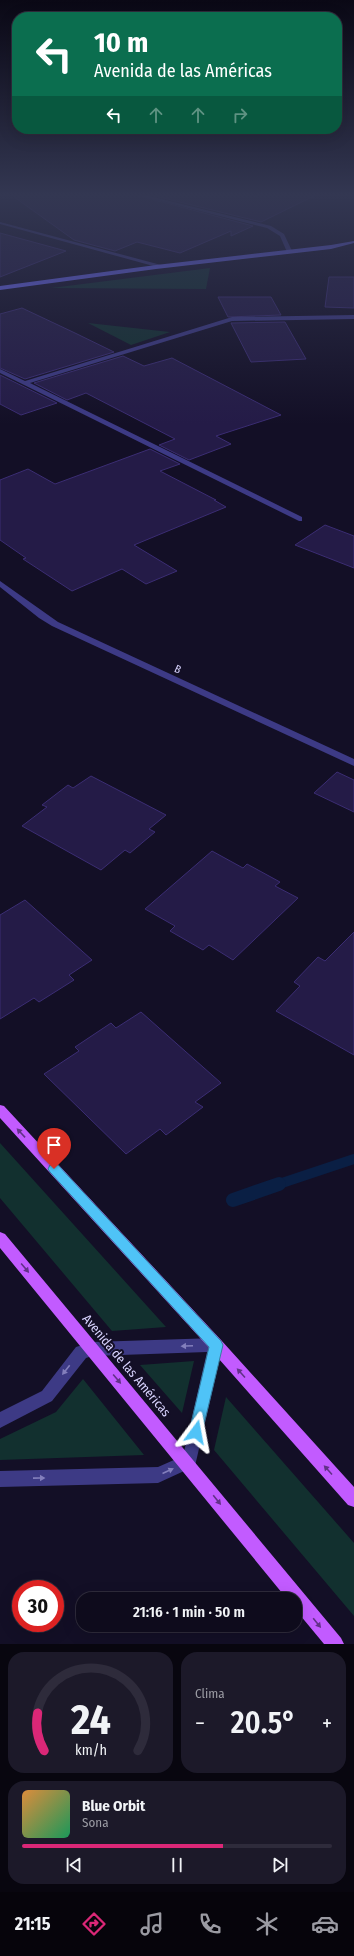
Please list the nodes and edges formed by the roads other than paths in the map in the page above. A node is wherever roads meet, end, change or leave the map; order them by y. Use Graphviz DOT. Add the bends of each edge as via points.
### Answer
graph roads {
  1 [pos="125,271"];
  2 [pos="0,288"];
  3 [pos="354,317"];
  4 [pos="0,370"];
  5 [pos="24,383"];
  6 [pos="299,519"];
  7 [pos="0,583"];
  8 [pos="354,763"];
  9 [pos="0,1110"];
  10 [pos="0,1238"];
  11 [pos="216,1345"];
  12 [pos="92,1349"];
  13 [pos="0,1420"];
  14 [pos="186,1462"];
  15 [pos="0,1479"];
  16 [pos="354,1499"];
  17 [pos="335,1644"];
  1 -- 2 [label="street"];
  3 -- 5 [label="street" via="232,319"];
  4 -- 5 [label="street"];
  5 -- 6 [label="street"];
  7 -- 8 [label="street, B" via="55,624"];
  11 -- 9 [label="main road, one-way"];
  10 -- 12 [label="main road, Avenida de las Américas, one-way"];
  11 -- 12 [label="street, one-way"];
  11 -- 14 [label="street" via="190,1461"];
  16 -- 11 [label="main road, one-way"];
  12 -- 13 [label="street, one-way" via="80,1352 47,1396"];
  12 -- 14 [label="main road, Avenida de las Américas, one-way"];
  15 -- 14 [label="street, one-way" via="158,1475"];
  14 -- 17 [label="main road, Avenida de las Américas, one-way"];
}
